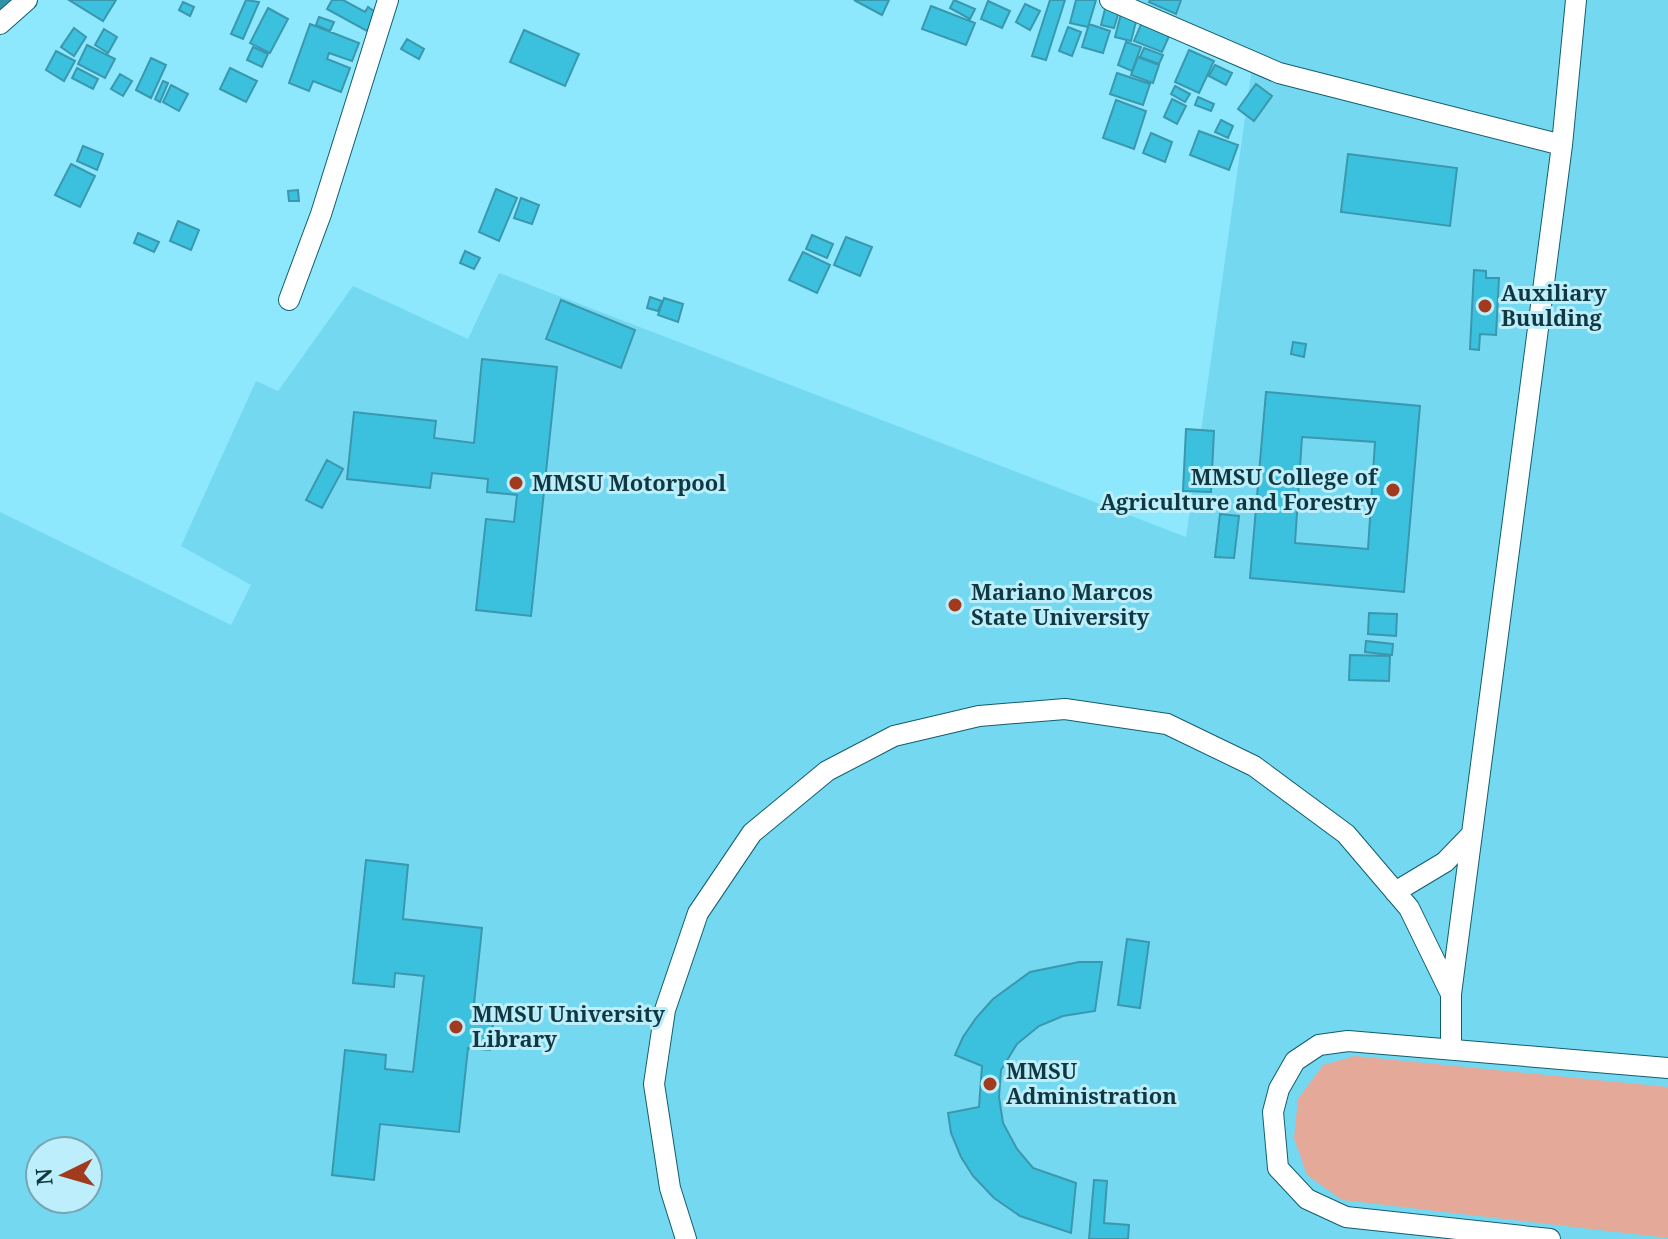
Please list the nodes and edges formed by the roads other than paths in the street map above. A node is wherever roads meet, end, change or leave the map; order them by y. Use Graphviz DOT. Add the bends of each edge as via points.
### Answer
graph roads {
  1 [pos="27,0"];
  2 [pos="388,0"];
  3 [pos="1110,0"];
  4 [pos="1576,0"];
  5 [pos="0,24"];
  6 [pos="1562,145"];
  7 [pos="289,300"];
  8 [pos="1472,834"];
  9 [pos="1395,892"];
  10 [pos="1451,994"];
  11 [pos="1451,1049"];
  12 [pos="1668,1068"];
  13 [pos="1443,1234"];
  14 [pos="686,1239"];
  15 [pos="1550,1239"];
  1 -- 5 [label="street"];
  2 -- 7 [label="street"];
  3 -- 6 [label="street" via="1279,73"];
  4 -- 6 [label="street"];
  6 -- 8 [label="street"];
  8 -- 9 [label="street" via="1445,862"];
  8 -- 10 [label="street"];
  9 -- 10 [label="street" via="1409,908"];
  9 -- 14 [label="street" via="1346,834 1265,774 1167,724 1065,709 979,716 894,736 827,771 752,833 698,913 665,1010 654,1084 670,1188"];
  10 -- 11 [label="street"];
  11 -- 12 [label="street"];
  11 -- 13 [label="street" via="1348,1041 1319,1045 1295,1061 1273,1112 1278,1168 1307,1199 1346,1217"];
  13 -- 15 [label="street"];
}
